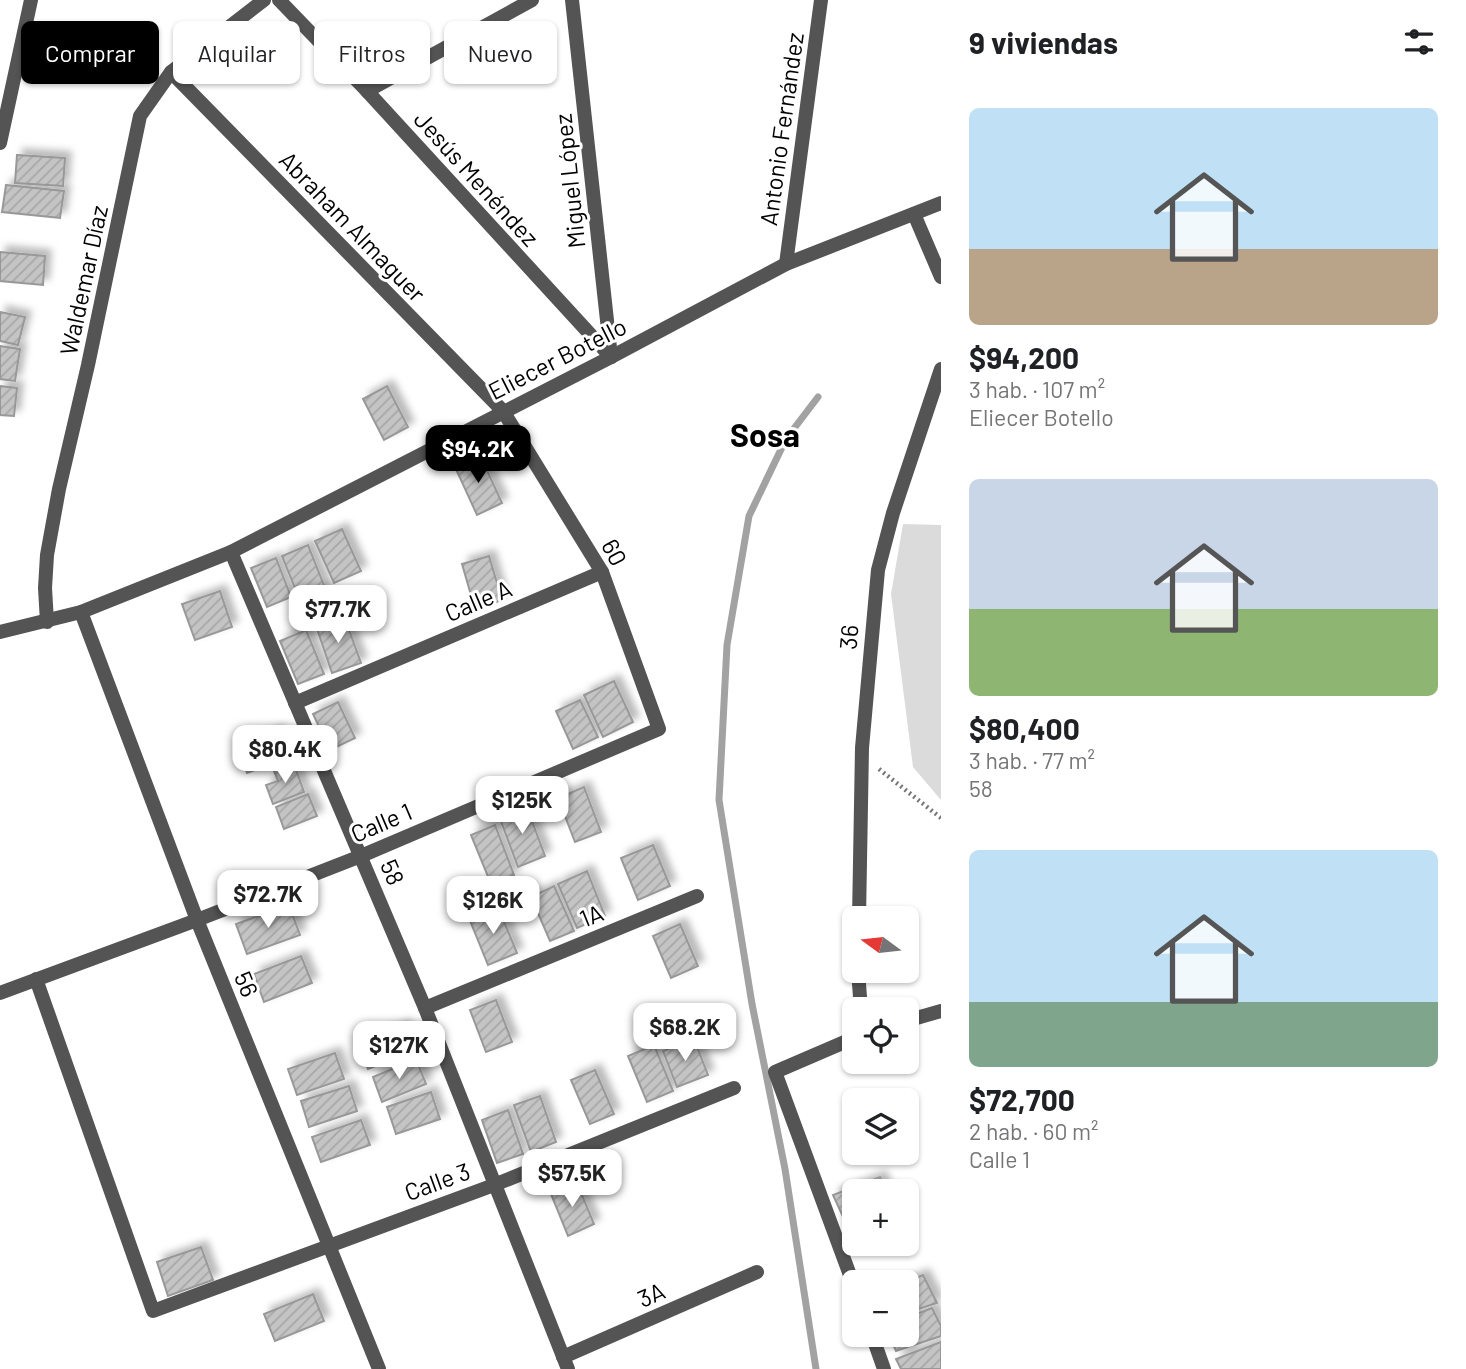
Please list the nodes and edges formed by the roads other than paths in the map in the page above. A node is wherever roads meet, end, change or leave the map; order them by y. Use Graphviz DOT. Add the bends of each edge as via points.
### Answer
graph roads {
  1 [pos="31,0"];
  2 [pos="264,0"];
  3 [pos="279,0"];
  4 [pos="532,0"];
  5 [pos="572,0"];
  6 [pos="821,0"];
  7 [pos="171,72"];
  8 [pos="367,91"];
  9 [pos="0,143"];
  10 [pos="941,203"];
  11 [pos="914,214"];
  12 [pos="786,264"];
  13 [pos="941,277"];
  14 [pos="611,357"];
  15 [pos="941,369"];
  16 [pos="503,411"];
  17 [pos="231,552"];
  18 [pos="602,572"];
  19 [pos="81,612"];
  20 [pos="47,622"];
  21 [pos="0,632"];
  22 [pos="295,703"];
  23 [pos="659,729"];
  24 [pos="361,856"];
  25 [pos="697,896"];
  26 [pos="859,906"];
  27 [pos="197,920"];
  28 [pos="36,979"];
  29 [pos="0,993"];
  30 [pos="425,1008"];
  31 [pos="941,1011"];
  32 [pos="919,1017"];
  33 [pos="842,1043"];
  34 [pos="734,1088"];
  35 [pos="494,1185"];
  36 [pos="328,1245"];
  37 [pos="848,1270"];
  38 [pos="757,1272"];
  39 [pos="876,1347"];
  40 [pos="566,1363"];
  41 [pos="379,1369"];
  42 [pos="884,1369"];
  1 -- 9 [label="street"];
  2 -- 7 [label="street, Waldemar Díaz"];
  3 -- 8 [label="street, Jesús Menéndez"];
  4 -- 8 [label="street"];
  5 -- 14 [label="street, Miguel López"];
  6 -- 12 [label="street, Antonio Fernández"];
  7 -- 16 [label="street, Abraham Almaguer"];
  7 -- 20 [label="street, Waldemar Díaz" via="140,116 47,555"];
  8 -- 14 [label="street, Jesús Menéndez"];
  10 -- 11 [label="street, Eliecer Botello"];
  11 -- 12 [label="street, Eliecer Botello"];
  11 -- 13 [label="street"];
  12 -- 14 [label="street, Eliecer Botello"];
  14 -- 16 [label="street, Eliecer Botello"];
  15 -- 26 [label="street, 36" via="878,570 862,755"];
  16 -- 17 [label="street, Eliecer Botello"];
  16 -- 18 [label="street, 60"];
  17 -- 19 [label="street, Eliecer Botello"];
  17 -- 22 [label="street, 58"];
  18 -- 22 [label="street, Calle A"];
  18 -- 23 [label="street, 60"];
  19 -- 20 [label="street, Eliecer Botello"];
  19 -- 27 [label="street, 56"];
  20 -- 21 [label="street, Eliecer Botello"];
  22 -- 24 [label="street, 58"];
  23 -- 24 [label="street, Calle 1"];
  24 -- 27 [label="street, Calle 1"];
  24 -- 30 [label="street, 58"];
  25 -- 30 [label="street, 1A"];
  27 -- 28 [label="street, Calle 1"];
  27 -- 36 [label="street, 56"];
  28 -- 29 [label="street, Calle 1"];
  28 -- 36 [label="street, Calle 3" via="153,1311"];
  30 -- 35 [label="street, 58"];
  31 -- 32 [label="street"];
  33 -- 37 [label="street" via="775,1072"];
  34 -- 35 [label="street, Calle 3"];
  35 -- 36 [label="street, Calle 3"];
  35 -- 40 [label="street, 58"];
  36 -- 41 [label="street, 56"];
  38 -- 40 [label="street, 3A"];
  39 -- 42 [label="street"];
}
